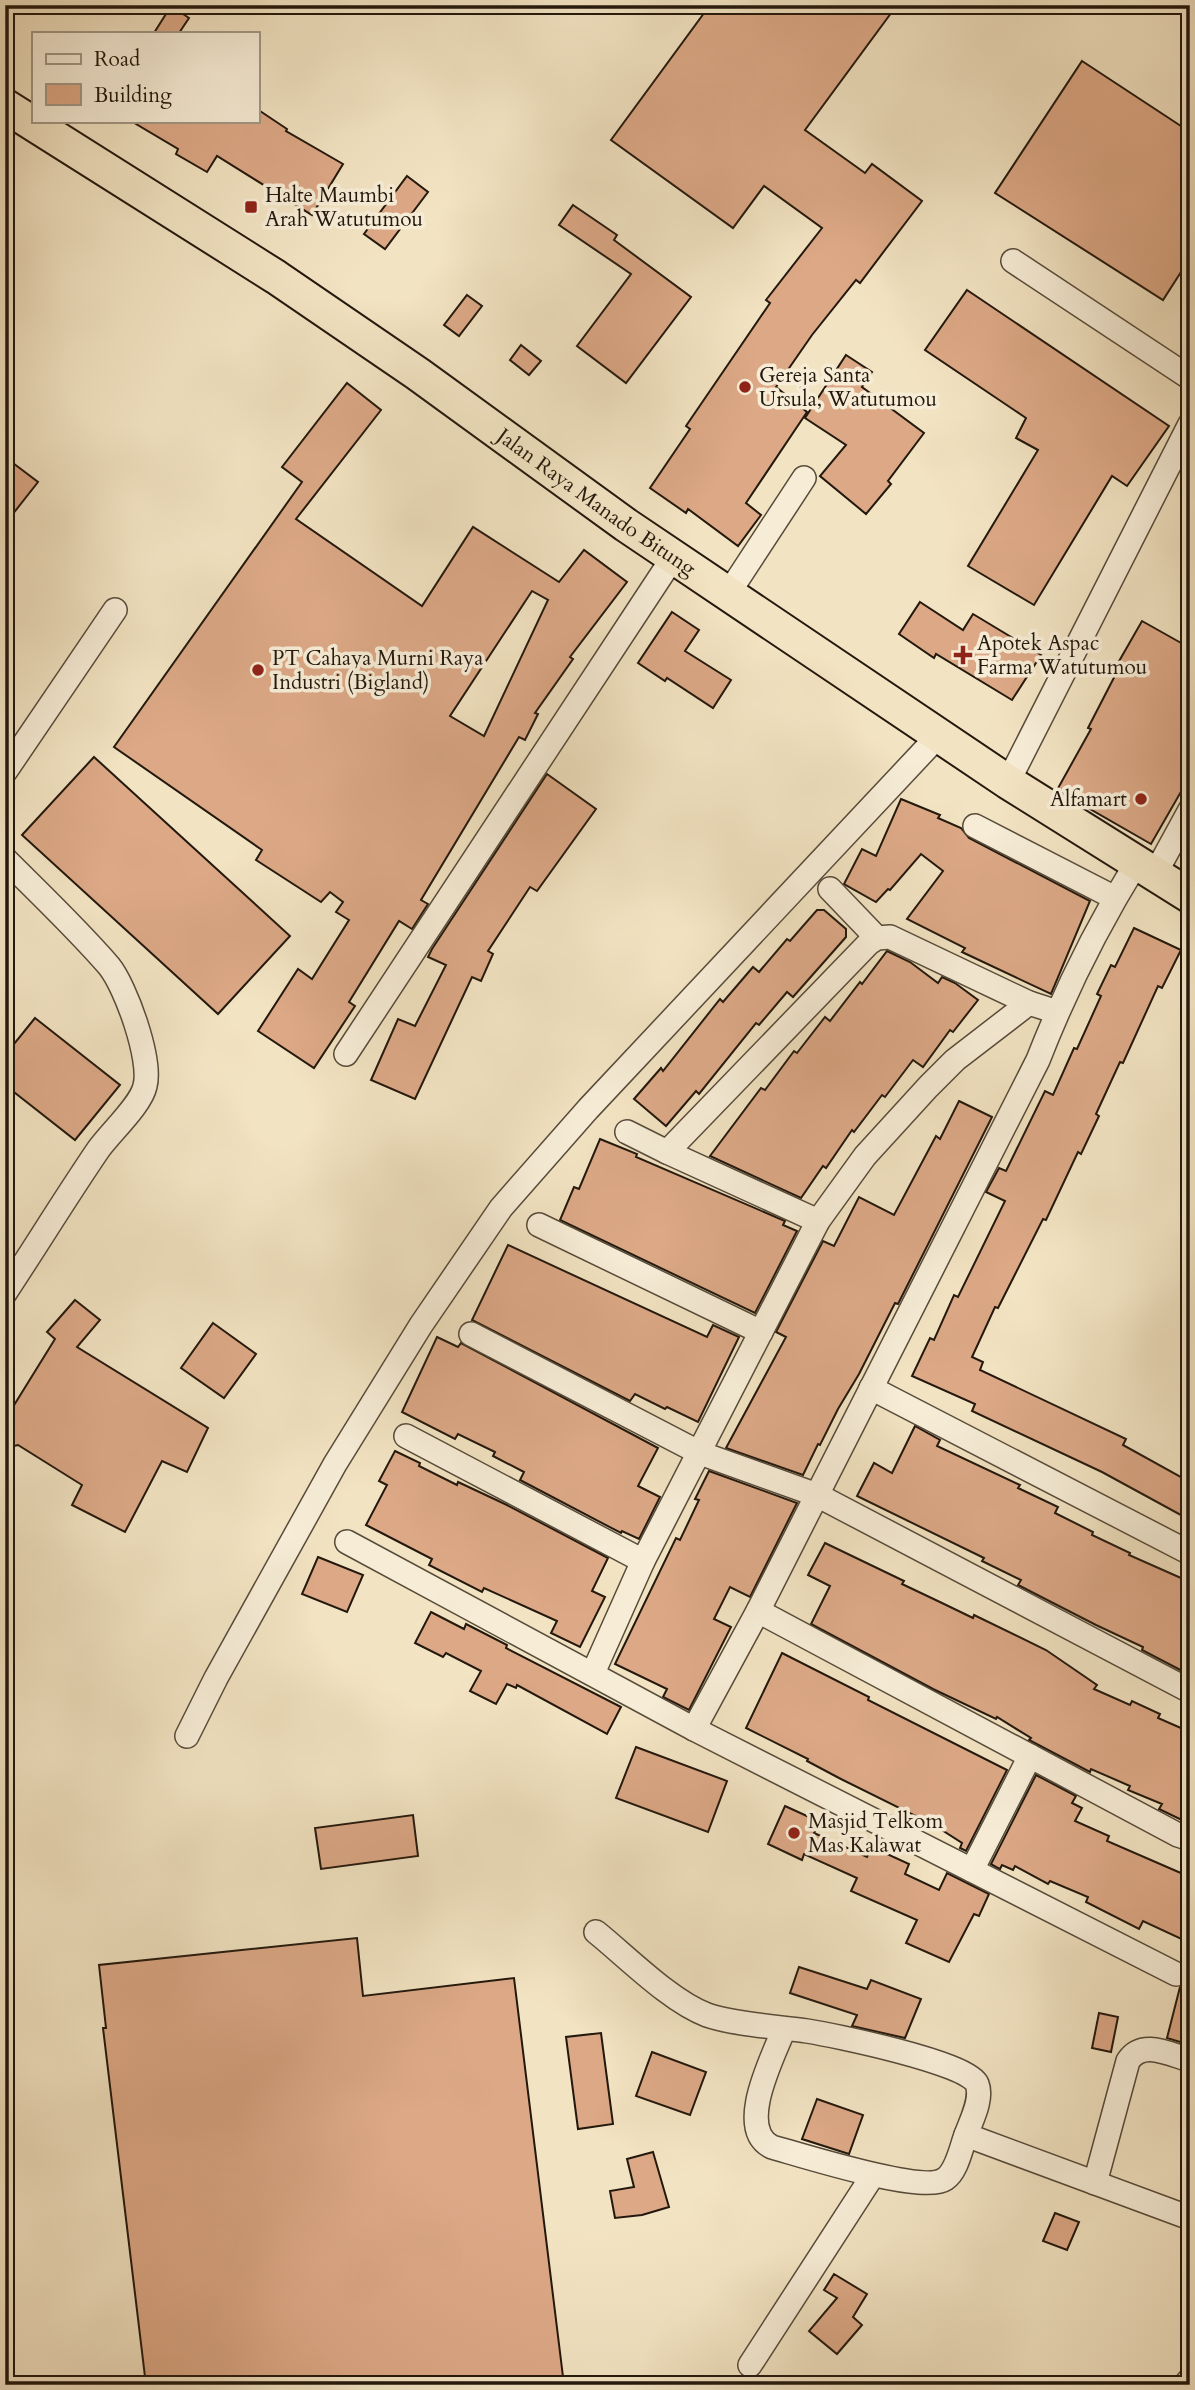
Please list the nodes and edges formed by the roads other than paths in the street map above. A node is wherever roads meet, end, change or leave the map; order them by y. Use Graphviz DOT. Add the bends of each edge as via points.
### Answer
graph roads {
  1 [pos="5,106"];
  2 [pos="1013,261"];
  3 [pos="1190,378"];
  4 [pos="1190,424"];
  5 [pos="804,478"];
  6 [pos="674,555"];
  7 [pos="728,594"];
  8 [pos="115,610"];
  9 [pos="939,735"];
  10 [pos="5,772"];
  11 [pos="1008,782"];
  12 [pos="1190,810"];
  13 [pos="975,826"];
  14 [pos="5,859"];
  15 [pos="1146,868"];
  16 [pos="830,889"];
  17 [pos="1190,896"];
  18 [pos="1115,898"];
  19 [pos="877,938"];
  20 [pos="1029,1003"];
  21 [pos="1056,1012"];
  22 [pos="346,1055"];
  23 [pos="627,1132"];
  24 [pos="667,1153"];
  25 [pos="818,1221"];
  26 [pos="539,1225"];
  27 [pos="5,1293"];
  28 [pos="761,1332"];
  29 [pos="471,1334"];
  30 [pos="871,1388"];
  31 [pos="406,1436"];
  32 [pos="700,1453"];
  33 [pos="817,1495"];
  34 [pos="347,1542"];
  35 [pos="1190,1553"];
  36 [pos="643,1561"];
  37 [pos="758,1611"];
  38 [pos="593,1673"];
  39 [pos="1190,1692"];
  40 [pos="694,1729"];
  41 [pos="187,1736"];
  42 [pos="1030,1756"];
  43 [pos="1190,1839"];
  44 [pos="972,1870"];
  45 [pos="596,1932"];
  46 [pos="1176,1974"];
  47 [pos="784,2029"];
  48 [pos="1190,2060"];
  49 [pos="966,2135"];
  50 [pos="873,2175"];
  51 [pos="1095,2183"];
  52 [pos="1190,2218"];
  53 [pos="750,2365"];
  54 [pos="1190,2379"];
  55 [pos="1185,2385"];
  1 -- 6 [label="highway, Jalan Raya Manado Bitung" via="276,277"];
  2 -- 3 [label="street"];
  4 -- 11 [label="street"];
  5 -- 7 [label="street"];
  6 -- 7 [label="highway, Jalan Raya Manado Bitung"];
  6 -- 22 [label="street"];
  7 -- 9 [label="highway, Jalan Raya Manado Bitung"];
  8 -- 10 [label="street"];
  9 -- 11 [label="highway, Jalan Raya Manado Bitung"];
  9 -- 41 [label="street" via="588,1109 501,1209 372,1401"];
  11 -- 15 [label="highway, Jalan Raya Manado Bitung"];
  12 -- 15 [label="street"];
  13 -- 18 [label="street"];
  14 -- 27 [label="street" via="111,968 136,1021 147,1078 139,1100 99,1149"];
  15 -- 17 [label="highway, Jalan Raya Manado Bitung"];
  15 -- 18 [label="street"];
  16 -- 19 [label="street"];
  18 -- 21 [label="street"];
  19 -- 20 [label="street" via="890,937"];
  19 -- 24 [label="street"];
  20 -- 21 [label="street"];
  20 -- 25 [label="street" via="928,1087 865,1156"];
  21 -- 30 [label="street" via="1038,1060"];
  23 -- 24 [label="street"];
  24 -- 25 [label="street"];
  25 -- 28 [label="street"];
  26 -- 28 [label="street"];
  28 -- 32 [label="street"];
  29 -- 32 [label="street"];
  30 -- 33 [label="street"];
  30 -- 35 [label="street"];
  31 -- 36 [label="street"];
  32 -- 33 [label="street"];
  32 -- 36 [label="street"];
  33 -- 37 [label="street"];
  33 -- 39 [label="street"];
  34 -- 38 [label="street"];
  36 -- 38 [label="street"];
  37 -- 40 [label="street"];
  37 -- 42 [label="street"];
  38 -- 40 [label="street"];
  40 -- 44 [label="street"];
  42 -- 43 [label="street"];
  42 -- 44 [label="street"];
  44 -- 46 [label="street"];
  45 -- 47 [label="street" via="699,2011"];
  47 -- 49 [label="street" via="835,2036 968,2073 976,2081 978,2101"];
  47 -- 50 [label="street" via="756,2105 755,2122 763,2143"];
  48 -- 51 [label="street" via="1146,2048 1133,2054"];
  49 -- 50 [label="street" via="954,2168 944,2180 929,2183"];
  49 -- 51 [label="street"];
  50 -- 53 [label="street"];
  51 -- 52 [label="street"];
  54 -- 55 [label="street"];
}
